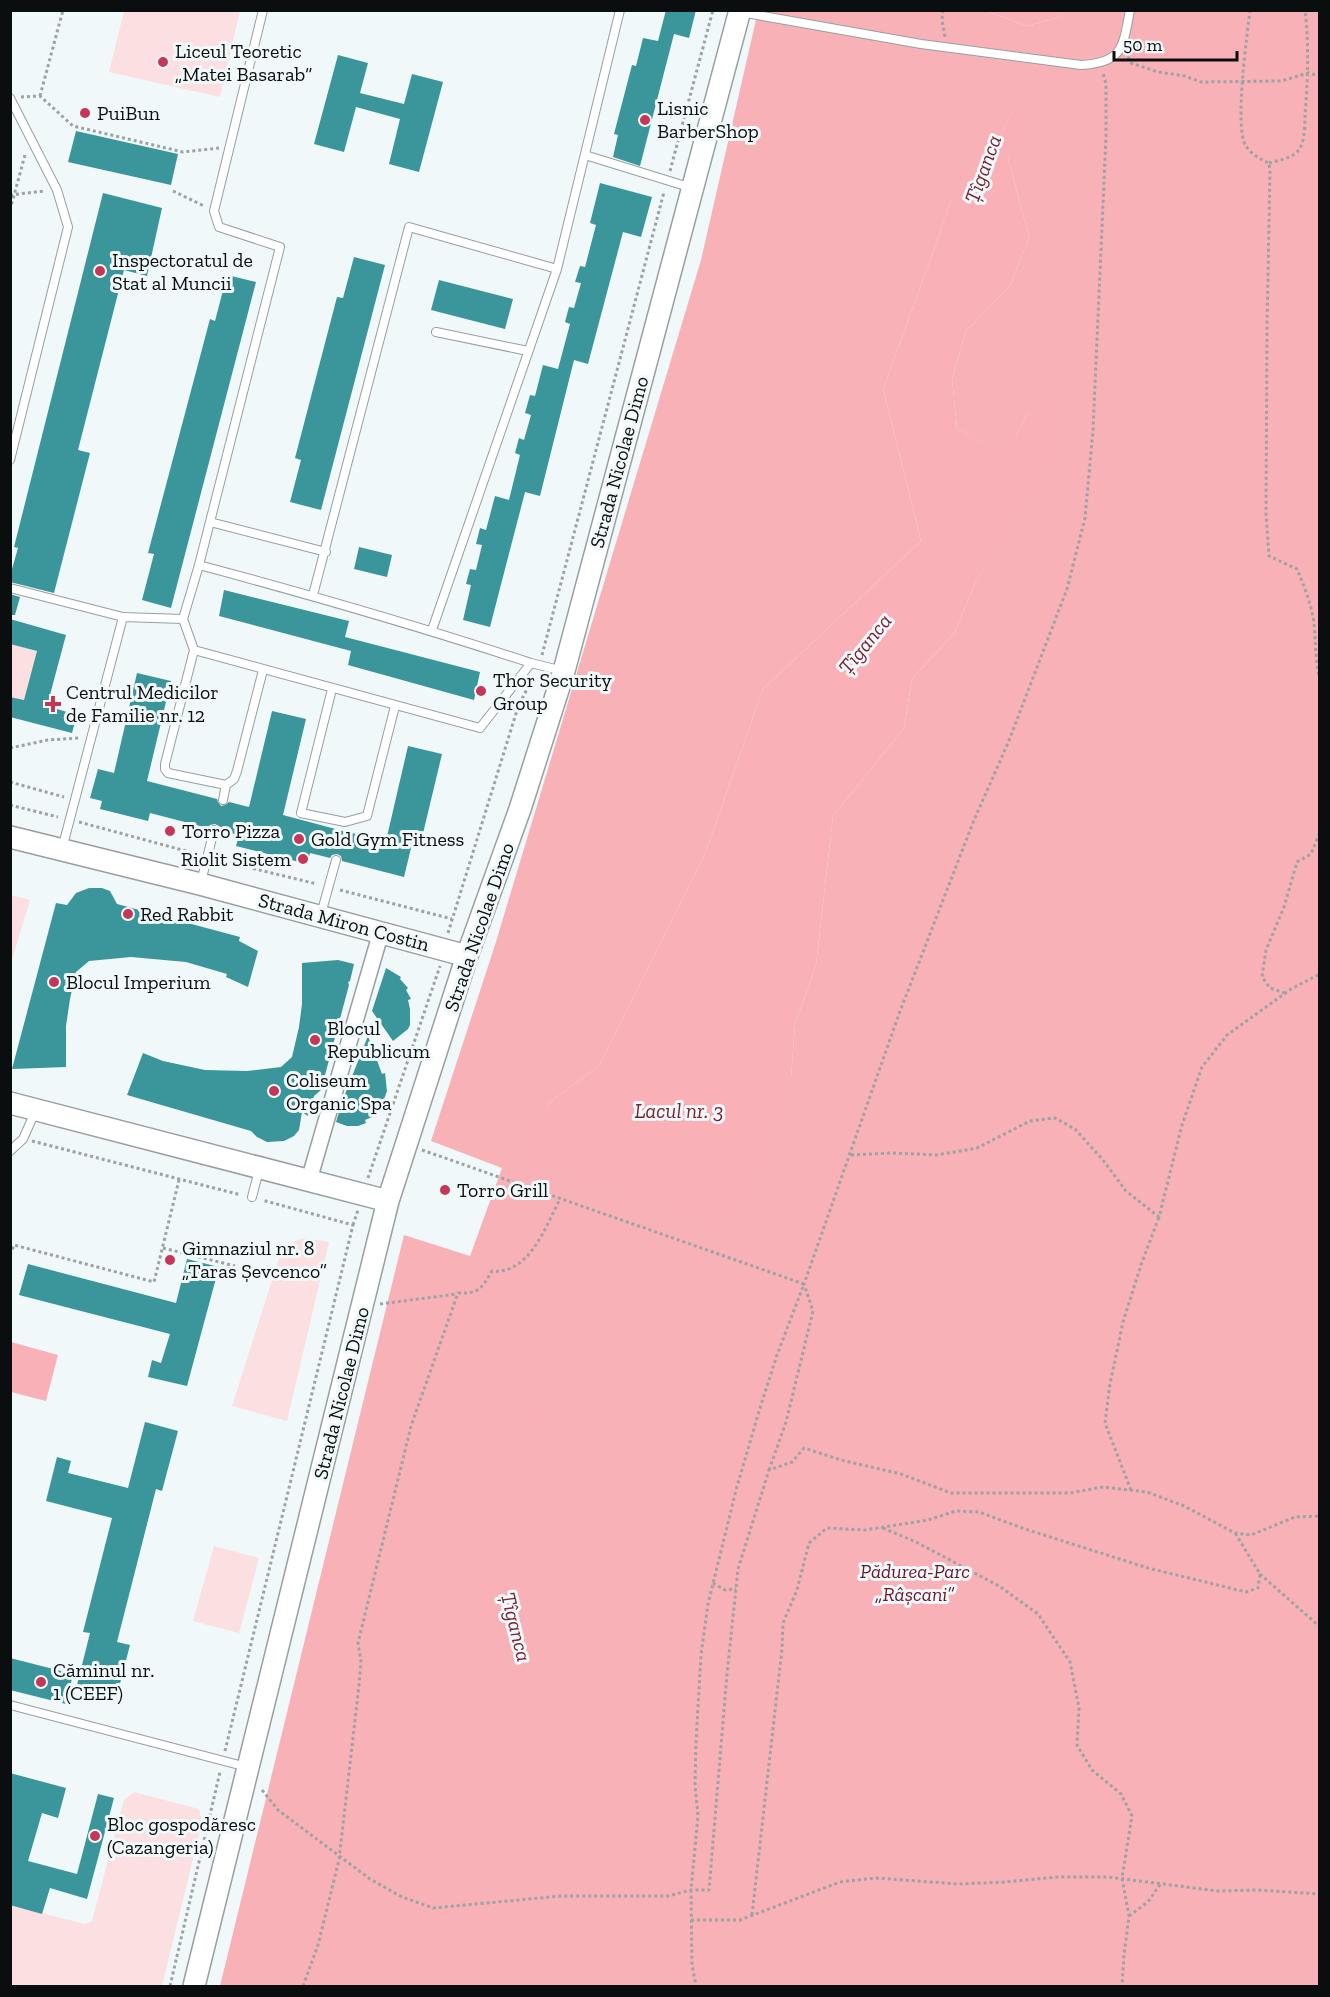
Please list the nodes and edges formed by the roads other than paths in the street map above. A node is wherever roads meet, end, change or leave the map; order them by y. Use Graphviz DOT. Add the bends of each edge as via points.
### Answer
graph roads {
  1 [pos="263,10"];
  2 [pos="620,10"];
  3 [pos="1131,10"];
  4 [pos="740,11"];
  5 [pos="10,98"];
  6 [pos="585,156"];
  7 [pos="693,188"];
  8 [pos="557,269"];
  9 [pos="436,332"];
  10 [pos="528,351"];
  11 [pos="10,460"];
  12 [pos="210,522"];
  13 [pos="326,552"];
  14 [pos="200,565"];
  15 [pos="10,588"];
  16 [pos="313,595"];
  17 [pos="123,617"];
  18 [pos="183,619"];
  19 [pos="432,630"];
  20 [pos="194,650"];
  21 [pos="535,664"];
  22 [pos="263,670"];
  23 [pos="564,671"];
  24 [pos="332,689"];
  25 [pos="395,706"];
  26 [pos="226,784"];
  27 [pos="223,800"];
  28 [pos="214,830"];
  29 [pos="10,837"];
  30 [pos="62,850"];
  31 [pos="336,860"];
  32 [pos="200,884"];
  33 [pos="321,916"];
  34 [pos="381,932"];
  35 [pos="467,956"];
  36 [pos="10,1104"];
  37 [pos="36,1110"];
  38 [pos="10,1151"];
  39 [pos="260,1167"];
  40 [pos="309,1180"];
  41 [pos="252,1197"];
  42 [pos="388,1202"];
  43 [pos="10,1705"];
  44 [pos="253,1776"];
  45 [pos="194,1986"];
  1 -- 12 [label="lane" via="214,211 219,227 280,247"];
  2 -- 6 [label="lane"];
  3 -- 4 [label="lane" via="1122,48 1107,61 1081,65 948,48"];
  4 -- 7 [label="main road, Strada Nicolae Dimo"];
  5 -- 11 [label="lane" via="57,189 69,227"];
  6 -- 7 [label="lane"];
  6 -- 8 [label="lane"];
  7 -- 23 [label="main road, Strada Nicolae Dimo"];
  8 -- 10 [label="lane"];
  8 -- 13 [label="lane" via="409,227"];
  9 -- 10 [label="lane"];
  10 -- 19 [label="lane"];
  12 -- 13 [label="lane"];
  12 -- 14 [label="lane"];
  13 -- 16 [label="lane"];
  14 -- 16 [label="lane"];
  14 -- 18 [label="lane"];
  15 -- 17 [label="lane"];
  16 -- 19 [label="lane"];
  17 -- 18 [label="lane"];
  17 -- 30 [label="lane"];
  18 -- 20 [label="lane"];
  19 -- 21 [label="lane"];
  20 -- 22 [label="lane"];
  20 -- 26 [label="lane" via="165,769 168,773"];
  21 -- 23 [label="lane"];
  21 -- 25 [label="lane" via="480,728"];
  22 -- 24 [label="lane"];
  22 -- 26 [label="lane" via="237,771"];
  23 -- 35 [label="main road, Strada Nicolae Dimo"];
  24 -- 25 [label="lane"];
  24 -- 25 [label="lane" via="301,813 344,826 368,816"];
  26 -- 27 [label="lane"];
  28 -- 32 [label="lane"];
  29 -- 30 [label="main road, Strada Miron Costin"];
  30 -- 32 [label="main road, Strada Miron Costin"];
  31 -- 33 [label="lane"];
  32 -- 33 [label="main road, Strada Miron Costin"];
  33 -- 34 [label="main road, Strada Miron Costin"];
  34 -- 35 [label="main road, Strada Miron Costin"];
  34 -- 40 [label="street"];
  35 -- 42 [label="main road, Strada Nicolae Dimo"];
  36 -- 37 [label="main road"];
  37 -- 38 [label="lane" via="23,1139"];
  37 -- 39 [label="main road"];
  39 -- 40 [label="main road"];
  39 -- 41 [label="lane"];
  40 -- 42 [label="main road"];
  42 -- 44 [label="main road, Strada Nicolae Dimo"];
  43 -- 44 [label="lane" via="223,1761"];
  44 -- 45 [label="main road, Strada Nicolae Dimo"];
}
